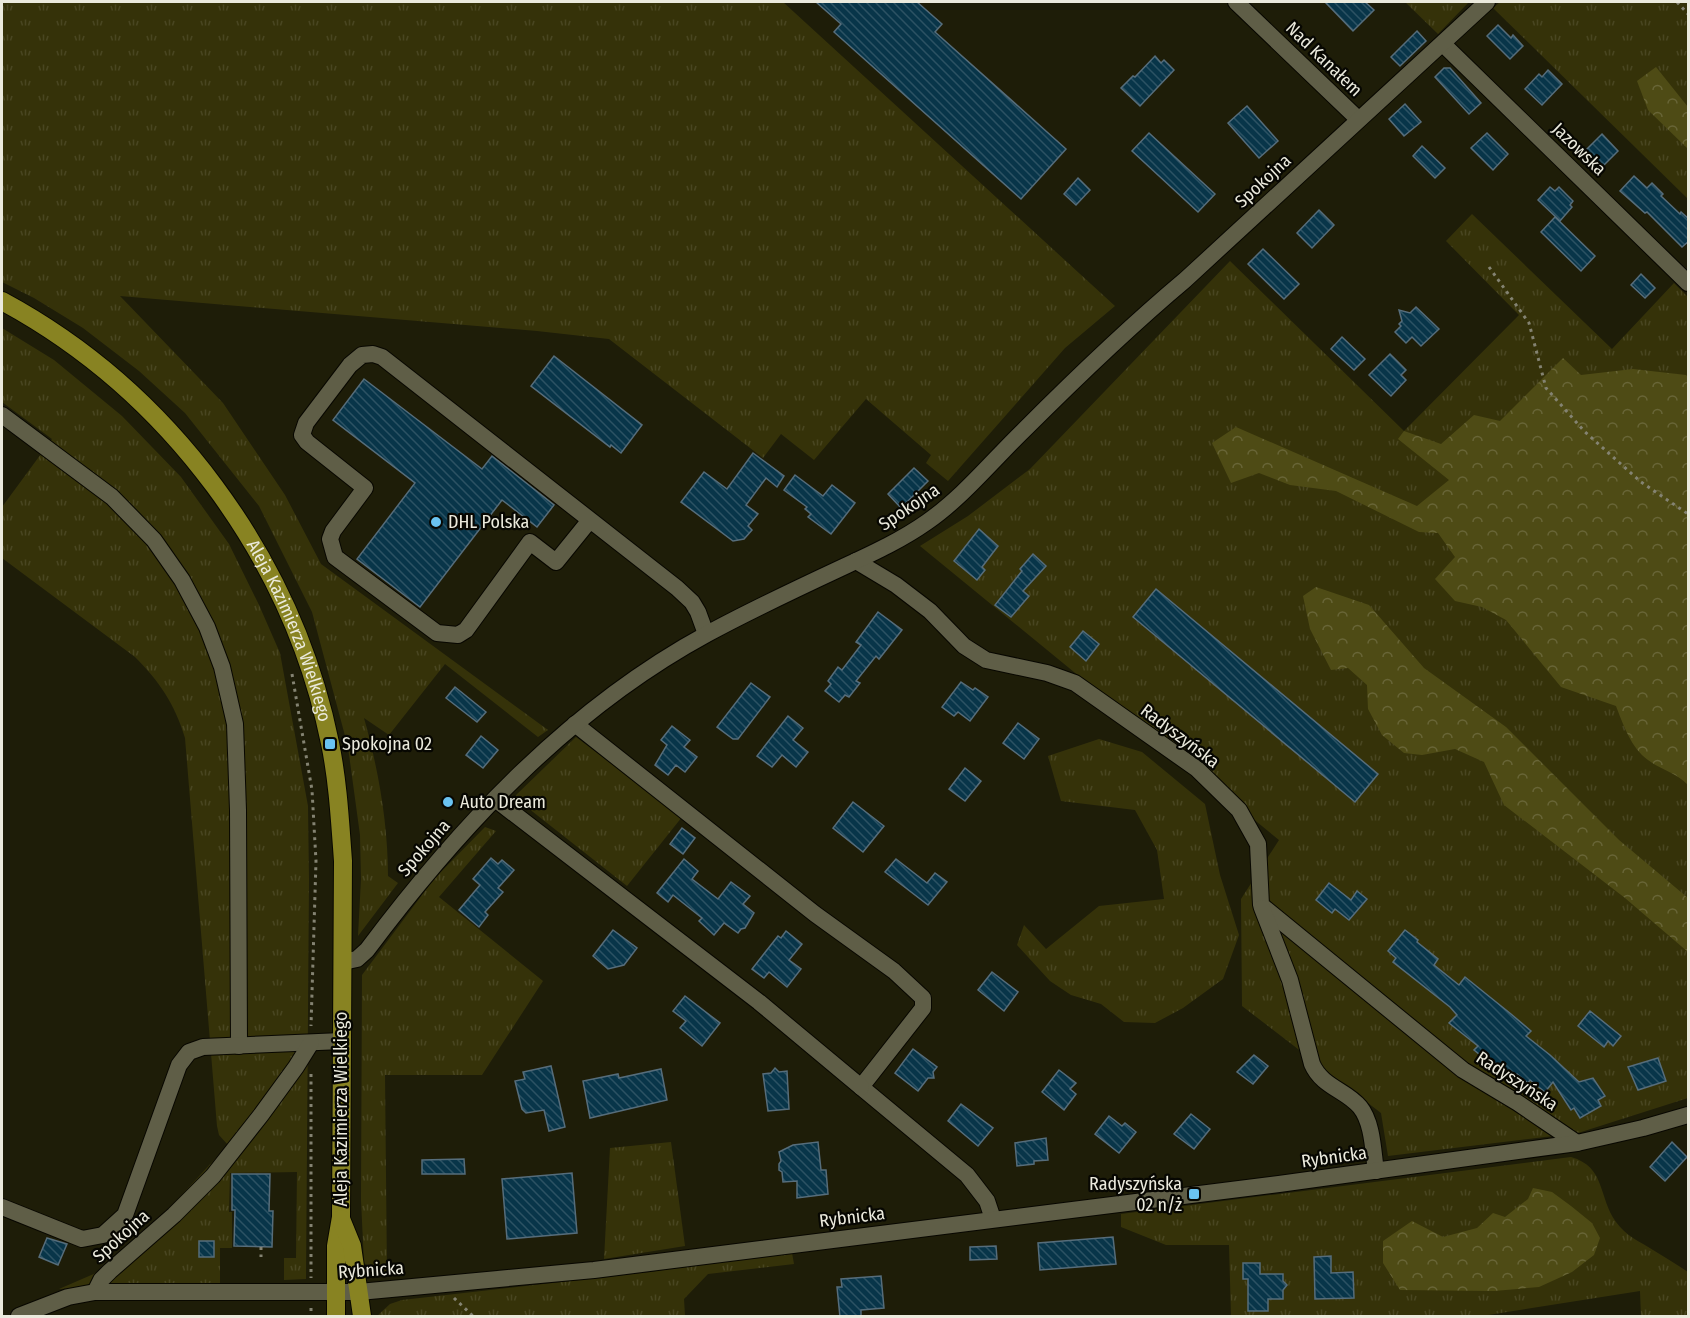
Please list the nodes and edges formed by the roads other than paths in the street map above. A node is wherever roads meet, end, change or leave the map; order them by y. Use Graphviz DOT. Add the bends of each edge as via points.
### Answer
graph roads {
  1 [pos="1236,2"];
  2 [pos="1487,2"];
  3 [pos="1443,44"];
  4 [pos="1358,119"];
  5 [pos="1689,283"];
  6 [pos="2,301"];
  7 [pos="2,415"];
  8 [pos="590,520"];
  9 [pos="856,561"];
  10 [pos="706,634"];
  11 [pos="575,724"];
  12 [pos="495,799"];
  13 [pos="1261,905"];
  14 [pos="343,962"];
  15 [pos="342,1041"];
  16 [pos="311,1042"];
  17 [pos="239,1046"];
  18 [pos="861,1087"];
  19 [pos="1689,1115"];
  20 [pos="1577,1143"];
  21 [pos="1376,1171"];
  22 [pos="2,1207"];
  23 [pos="341,1217"];
  24 [pos="993,1219"];
  25 [pos="95,1292"];
  26 [pos="359,1292"];
  27 [pos="336,1293"];
  28 [pos="19,1317"];
  29 [pos="336,1317"];
  30 [pos="362,1317"];
  1 -- 4 [label="street, Nad Kanałem"];
  2 -- 3 [label="street, Spokojna"];
  3 -- 4 [label="street, Spokojna"];
  3 -- 5 [label="street, Jazowska"];
  4 -- 9 [label="street, Spokojna" via="1069,384 946,508 901,539"];
  6 -- 14 [label="main road, Aleja Kazimierza Wielkiego" via="59,335 143,404 204,471 250,538 271,577 305,654 330,744 340,808"];
  7 -- 17 [label="street" via="112,497 154,540 182,580 211,636 235,724"];
  8 -- 8 [label="street" via="382,357 373,354 362,354 350,365 306,423 302,435 365,488 333,531 330,539 335,557 438,633 459,635 466,630 530,542 556,562"];
  8 -- 10 [label="street" via="692,602"];
  9 -- 10 [label="street, Spokojna"];
  9 -- 13 [label="street, Radyszyńska" via="896,585 930,611 964,646 986,660 1075,683 1197,769 1239,810 1258,844"];
  10 -- 11 [label="street, Spokojna" via="657,663"];
  11 -- 12 [label="street, Spokojna"];
  11 -- 18 [label="street" via="894,971 923,998 923,1008"];
  12 -- 14 [label="street, Spokojna" via="441,856 367,950 357,959"];
  12 -- 18 [label="street" via="759,1002"];
  13 -- 20 [label="street, Radyszyńska" via="1463,1070"];
  13 -- 21 [label="street" via="1290,980 1312,1064 1317,1075 1361,1107 1369,1124"];
  14 -- 15 [label="main road, Aleja Kazimierza Wielkiego"];
  15 -- 16 [label="street"];
  15 -- 23 [label="main road, Aleja Kazimierza Wielkiego"];
  16 -- 17 [label="street"];
  16 -- 25 [label="street, Spokojna" via="213,1176 110,1271"];
  17 -- 22 [label="street" via="203,1047 189,1052 179,1065 125,1215 103,1235 82,1239"];
  18 -- 24 [label="street" via="967,1175 987,1201"];
  19 -- 20 [label="street, Rybnicka"];
  20 -- 21 [label="street, Rybnicka"];
  21 -- 24 [label="street, Rybnicka"];
  23 -- 26 [label="main road, Aleja Kazimierza Wielkiego" via="352,1246"];
  23 -- 27 [label="main road, Aleja Kazimierza Wielkiego" via="336,1246"];
  24 -- 26 [label="street, Rybnicka" via="594,1270"];
  25 -- 27 [label="street, Rybnicka"];
  25 -- 28 [label="street, Rybnicka" via="68,1297"];
  26 -- 27 [label="street, Rybnicka"];
  26 -- 30 [label="main road, Aleja Kazimierza Wielkiego"];
  27 -- 29 [label="main road, Aleja Kazimierza Wielkiego"];
}
